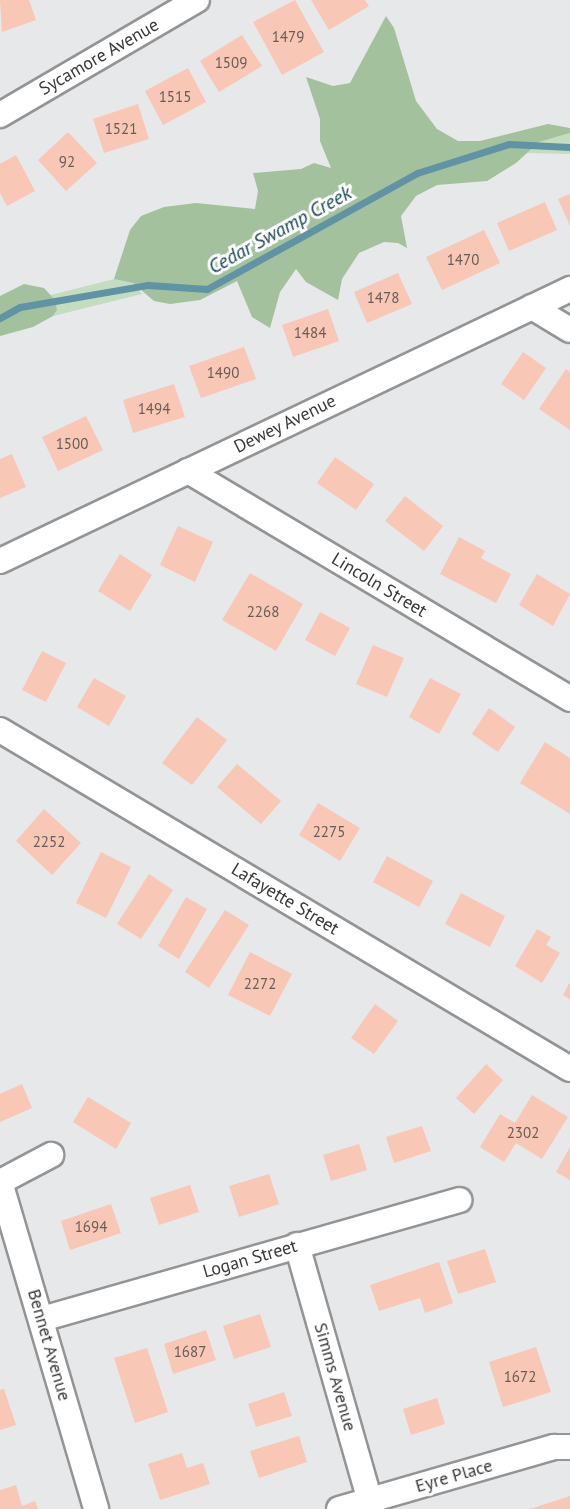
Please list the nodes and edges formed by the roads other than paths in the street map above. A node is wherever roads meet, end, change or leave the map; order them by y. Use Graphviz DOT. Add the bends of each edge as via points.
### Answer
graph roads {
  1 [pos="191,2"];
  2 [pos="0,115"];
  3 [pos="570,289"];
  4 [pos="532,307"];
  5 [pos="570,330"];
  6 [pos="188,471"];
  7 [pos="0,561"];
  8 [pos="570,699"];
  9 [pos="0,730"];
  10 [pos="570,1069"];
  11 [pos="51,1155"];
  12 [pos="0,1182"];
  13 [pos="459,1200"];
  14 [pos="297,1245"];
  15 [pos="42,1319"];
  16 [pos="570,1447"];
  17 [pos="371,1505"];
  18 [pos="96,1509"];
  19 [pos="339,1509"];
  1 -- 2 [label="street, Sycamore Avenue"];
  3 -- 4 [label="street, Dewey Avenue"];
  4 -- 5 [label="street"];
  4 -- 6 [label="street, Dewey Avenue"];
  6 -- 7 [label="street, Dewey Avenue"];
  6 -- 8 [label="street, Lincoln Street"];
  9 -- 10 [label="street, Lafayette Street"];
  11 -- 12 [label="street"];
  12 -- 15 [label="street, Bennet Avenue"];
  13 -- 14 [label="street, Logan Street"];
  14 -- 15 [label="street, Logan Street"];
  14 -- 17 [label="street, Simms Avenue"];
  15 -- 18 [label="street, Bennet Avenue"];
  16 -- 17 [label="street, Eyre Place" via="554,1447"];
  17 -- 19 [label="street, Eyre Place"];
}
